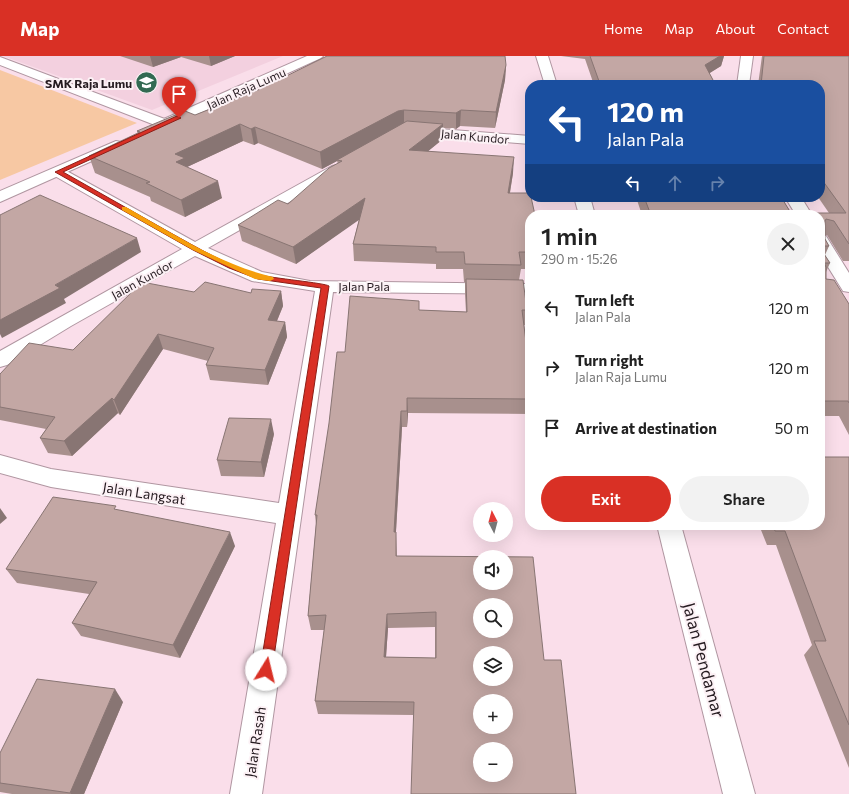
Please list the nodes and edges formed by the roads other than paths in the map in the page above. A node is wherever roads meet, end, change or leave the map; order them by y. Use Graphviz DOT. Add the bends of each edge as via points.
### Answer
graph roads {
  1 [pos="316,56"];
  2 [pos="542,56"];
  3 [pos="747,56"];
  4 [pos="0,61"];
  5 [pos="549,80"];
  6 [pos="744,80"];
  7 [pos="165,124"];
  8 [pos="151,130"];
  9 [pos="398,134"];
  10 [pos="129,140"];
  11 [pos="525,140"];
  12 [pos="348,163"];
  13 [pos="58,172"];
  14 [pos="0,197"];
  15 [pos="825,248"];
  16 [pos="195,249"];
  17 [pos="325,286"];
  18 [pos="849,287"];
  19 [pos="827,288"];
  20 [pos="525,289"];
  21 [pos="0,360"];
  22 [pos="0,464"];
  23 [pos="290,515"];
  24 [pos="670,530"];
  25 [pos="246,794"];
  26 [pos="739,794"];
  1 -- 7 [label="street, Jalan Raja Lumu"];
  2 -- 5 [label="street"];
  3 -- 6 [label="street"];
  4 -- 7 [label="street"];
  7 -- 8 [label="street, Jalan Raja Lumu"];
  9 -- 11 [label="street, Jalan Kundor" via="404,131 417,131"];
  10 -- 13 [label="street"];
  12 -- 16 [label="street, Jalan Kundor"];
  13 -- 14 [label="street"];
  13 -- 16 [label="street, Jalan Pala"];
  15 -- 18 [label="street"];
  16 -- 17 [label="street, Jalan Pala" via="258,277"];
  16 -- 21 [label="street, Jalan Kundor"];
  17 -- 20 [label="street, Jalan Pala"];
  17 -- 23 [label="street, Jalan Rasah"];
  18 -- 19 [label="street"];
  22 -- 23 [label="street, Jalan Langsat" via="51,478"];
  23 -- 25 [label="street, Jalan Rasah"];
  24 -- 26 [label="street, Jalan Pendamar"];
}
